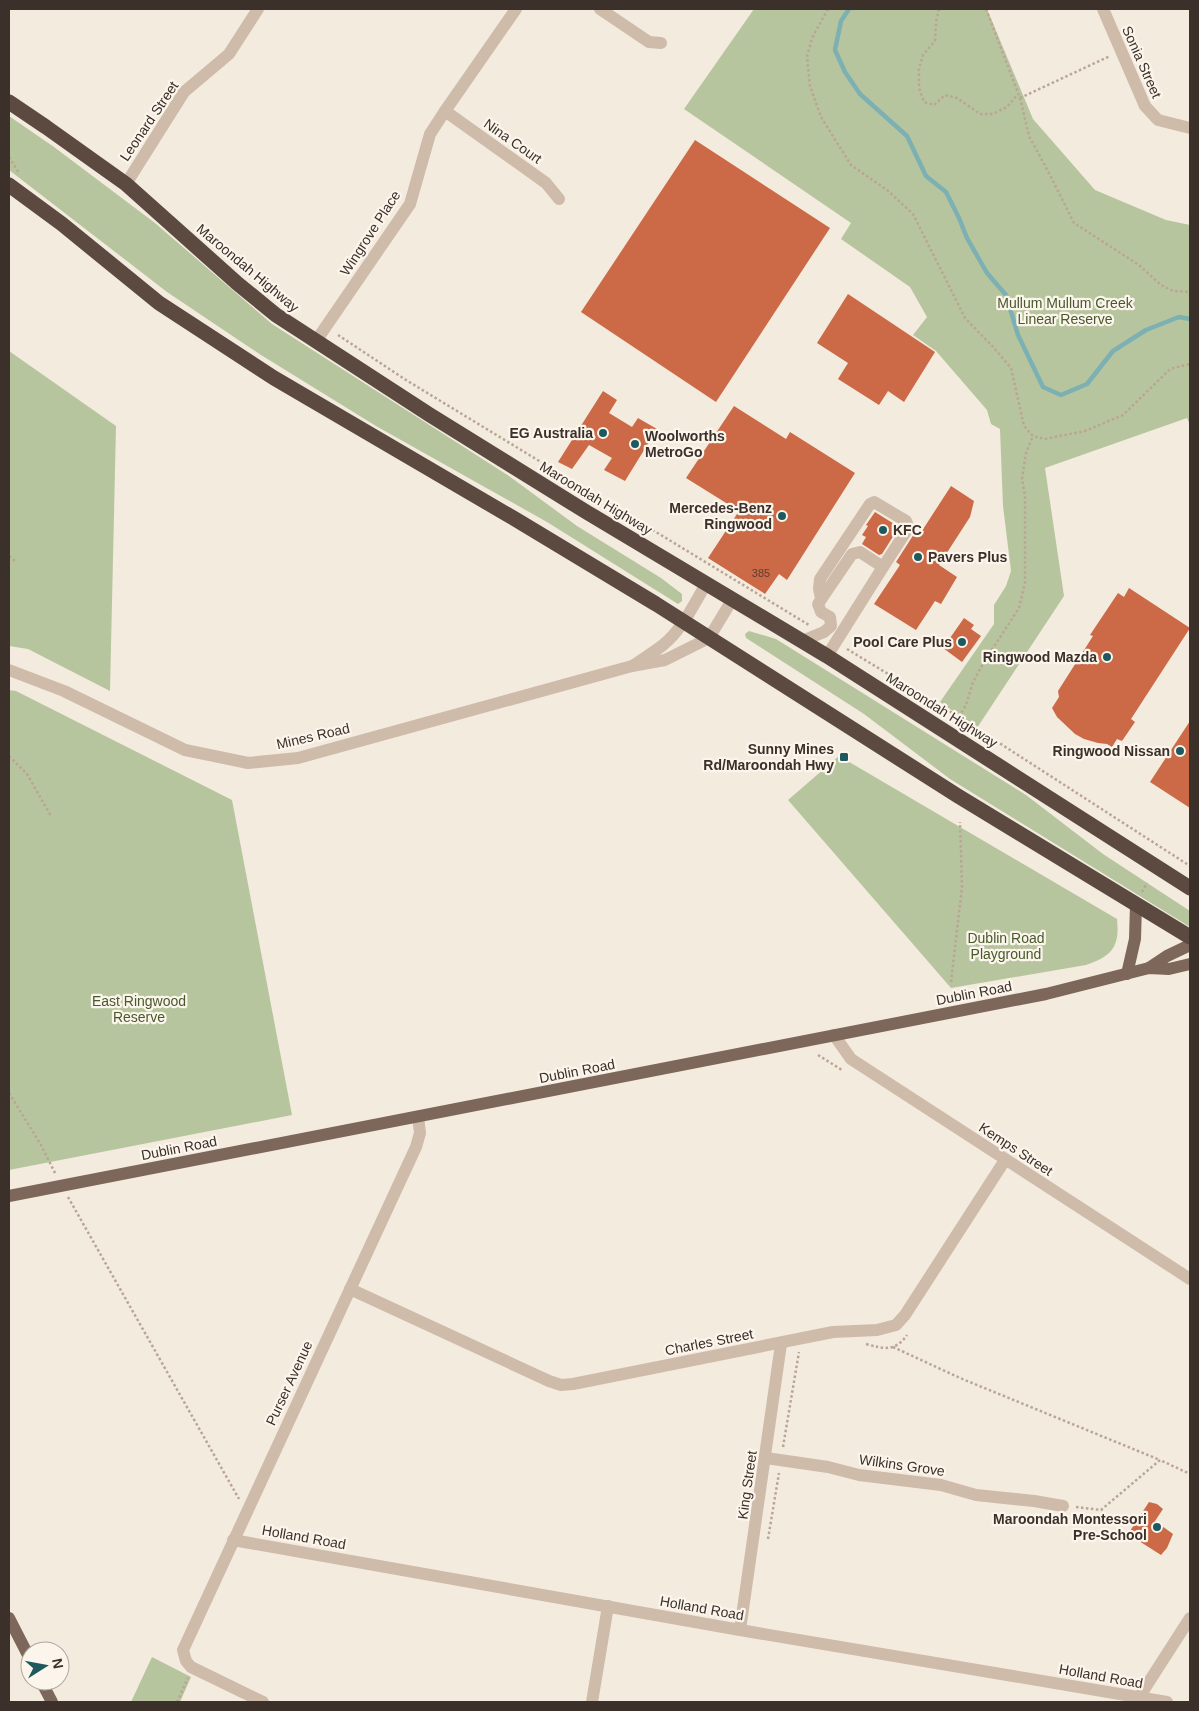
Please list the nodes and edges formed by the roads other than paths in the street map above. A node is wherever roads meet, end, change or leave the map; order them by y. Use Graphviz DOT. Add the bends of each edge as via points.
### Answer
graph roads {
  1 [pos="258,9"];
  2 [pos="516,9"];
  3 [pos="600,9"];
  4 [pos="1104,9"];
  5 [pos="661,43"];
  6 [pos="9,102"];
  7 [pos="445,111"];
  8 [pos="1190,128"];
  9 [pos="126,184"];
  10 [pos="9,185"];
  11 [pos="559,199"];
  12 [pos="316,341"];
  13 [pos="883,567"];
  14 [pos="706,584"];
  15 [pos="822,598"];
  16 [pos="732,600"];
  17 [pos="684,621"];
  18 [pos="709,638"];
  19 [pos="802,642"];
  20 [pos="827,656"];
  21 [pos="632,666"];
  22 [pos="9,670"];
  23 [pos="1190,888"];
  24 [pos="1138,900"];
  25 [pos="1190,937"];
  26 [pos="1190,945"];
  27 [pos="1190,964"];
  28 [pos="1150,968"];
  29 [pos="1127,974"];
  30 [pos="834,1035"];
  31 [pos="418,1117"];
  32 [pos="1006,1160"];
  33 [pos="9,1196"];
  34 [pos="1190,1279"];
  35 [pos="350,1289"];
  36 [pos="781,1344"];
  37 [pos="766,1458"];
  38 [pos="1063,1506"];
  39 [pos="233,1540"];
  40 [pos="608,1606"];
  41 [pos="9,1618"];
  42 [pos="1190,1618"];
  43 [pos="740,1630"];
  44 [pos="21,1641"];
  45 [pos="1138,1700"];
  46 [pos="263,1702"];
  47 [pos="592,1702"];
  48 [pos="1167,1702"];
  1 -- 9 [label="street, Leonard Street" via="229,54 184,92"];
  2 -- 7 [label="street, Wingrove Place"];
  3 -- 5 [label="street" via="649,42"];
  4 -- 8 [label="street, Sonia Street" via="1145,106 1158,120"];
  6 -- 9 [label="highway, Maroondah Highway"];
  7 -- 11 [label="street, Nina Court" via="546,183"];
  7 -- 12 [label="street, Wingrove Place" via="430,134 410,204"];
  9 -- 12 [label="highway, Maroondah Highway" via="238,284"];
  10 -- 17 [label="highway" via="159,303 274,378"];
  12 -- 14 [label="highway, Maroondah Highway" via="438,421"];
  13 -- 15 [label="street" via="860,552 852,554"];
  13 -- 15 [label="street" via="908,526 906,521 874,502 820,579"];
  13 -- 20 [label="street"];
  14 -- 16 [label="highway, Maroondah Highway"];
  14 -- 17 [label="street, Mines Road"];
  15 -- 19 [label="street" via="818,604 821,612 830,617 831,626"];
  16 -- 18 [label="street"];
  16 -- 19 [label="highway, Maroondah Highway"];
  17 -- 18 [label="highway"];
  17 -- 21 [label="street, Mines Road" via="664,645"];
  18 -- 21 [label="street, Mines Road" via="666,660"];
  18 -- 24 [label="highway" via="967,801"];
  19 -- 20 [label="highway, Maroondah Highway"];
  20 -- 23 [label="highway, Maroondah Highway"];
  21 -- 22 [label="street, Mines Road" via="298,758 248,763 185,750 64,691"];
  24 -- 25 [label="highway"];
  24 -- 29 [label="main road" via="1135,939"];
  26 -- 28 [label="main road, Dublin Road"];
  27 -- 28 [label="main road, Dublin Road" via="1169,969"];
  28 -- 29 [label="main road, Dublin Road"];
  29 -- 30 [label="main road, Dublin Road" via="1046,994"];
  30 -- 31 [label="main road, Dublin Road"];
  30 -- 32 [label="street, Kemps Street" via="851,1059"];
  31 -- 33 [label="main road, Dublin Road"];
  31 -- 35 [label="street, Purser Avenue" via="420,1133 416,1147"];
  32 -- 34 [label="street, Kemps Street"];
  32 -- 36 [label="street, Charles Street" via="896,1325 877,1330 833,1332"];
  35 -- 36 [label="street, Charles Street" via="561,1385"];
  35 -- 39 [label="street, Purser Avenue"];
  36 -- 37 [label="street, King Street"];
  37 -- 38 [label="street, Wilkins Grove" via="859,1475 941,1485 976,1495"];
  37 -- 43 [label="street, King Street"];
  39 -- 40 [label="street, Holland Road"];
  39 -- 46 [label="street, Purser Avenue" via="183,1650 190,1665"];
  40 -- 43 [label="street, Holland Road"];
  40 -- 47 [label="street"];
  41 -- 44 [label="main road"];
  42 -- 45 [label="street"];
  43 -- 45 [label="street, Holland Road"];
  45 -- 48 [label="street, Holland Road"];
}
